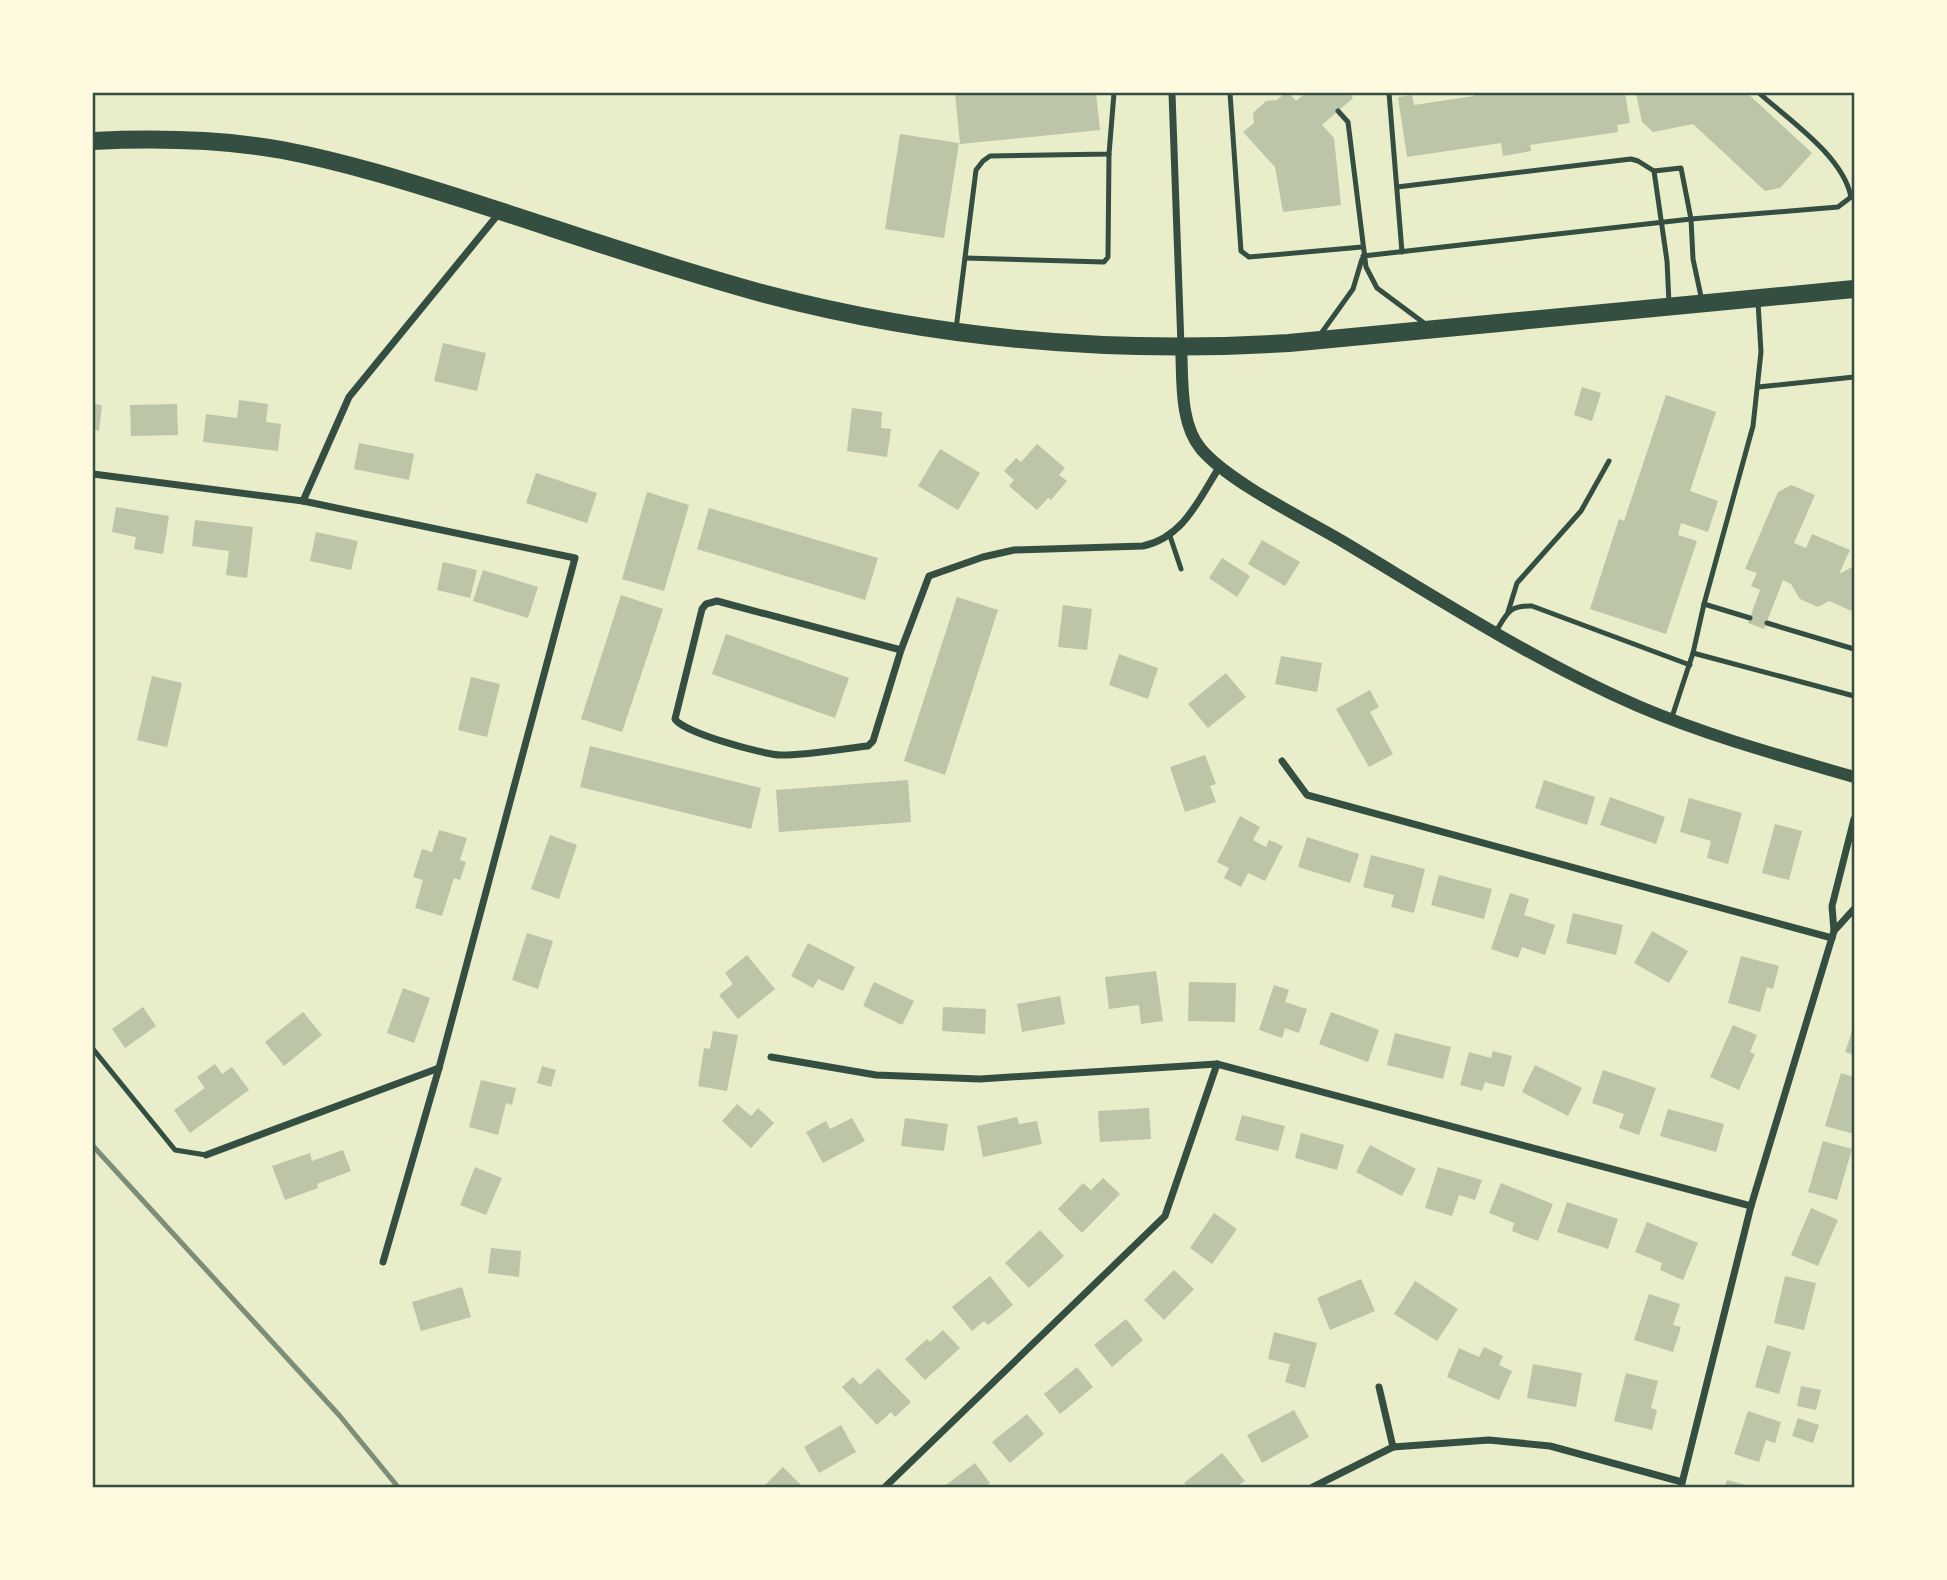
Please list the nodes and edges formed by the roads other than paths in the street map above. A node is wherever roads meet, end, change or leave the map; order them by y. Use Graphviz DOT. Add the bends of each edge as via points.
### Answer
graph roads {
  1 [pos="1114,93"];
  2 [pos="1172,93"];
  3 [pos="1230,93"];
  4 [pos="1389,93"];
  5 [pos="1759,93"];
  6 [pos="1338,111"];
  7 [pos="93,141"];
  8 [pos="1109,154"];
  9 [pos="1654,171"];
  10 [pos="1397,187"];
  11 [pos="500,211"];
  12 [pos="1691,219"];
  13 [pos="1661,222"];
  14 [pos="1362,247"];
  15 [pos="1402,252"];
  16 [pos="1363,256"];
  17 [pos="965,258"];
  18 [pos="1854,289"];
  19 [pos="1758,298"];
  20 [pos="1703,304"];
  21 [pos="1669,307"];
  22 [pos="1434,330"];
  23 [pos="955,333"];
  24 [pos="1315,342"];
  25 [pos="1181,346"];
  26 [pos="1854,377"];
  27 [pos="1758,387"];
  28 [pos="1609,461"];
  29 [pos="1220,466"];
  30 [pos="93,474"];
  31 [pos="303,502"];
  32 [pos="1170,536"];
  33 [pos="1181,569"];
  34 [pos="1704,604"];
  35 [pos="1508,612"];
  36 [pos="1750,618"];
  37 [pos="1767,623"];
  38 [pos="1495,633"];
  39 [pos="1854,649"];
  40 [pos="901,650"];
  41 [pos="1693,653"];
  42 [pos="1690,665"];
  43 [pos="1854,696"];
  44 [pos="1672,719"];
  45 [pos="1282,761"];
  46 [pos="1854,778"];
  47 [pos="1854,820"];
  48 [pos="1854,909"];
  49 [pos="1833,935"];
  50 [pos="93,1049"];
  51 [pos="771,1057"];
  52 [pos="1217,1064"];
  53 [pos="439,1068"];
  54 [pos="206,1155"];
  55 [pos="1751,1206"];
  56 [pos="383,1262"];
  57 [pos="1379,1387"];
  58 [pos="1393,1447"];
  59 [pos="1682,1485"];
  60 [pos="885,1487"];
  61 [pos="1313,1487"];
  1 -- 8 [label="lane"];
  2 -- 25 [label="street"];
  3 -- 14 [label="lane" via="1244,255"];
  4 -- 10 [label="lane"];
  5 -- 12 [label="lane" via="1823,151 1848,184 1851,197 1838,207"];
  6 -- 14 [label="lane" via="1348,122"];
  7 -- 11 [label="main road" via="163,139 283,150 353,166"];
  8 -- 17 [label="lane" via="990,156 983,161 976,170"];
  8 -- 17 [label="lane" via="1108,257 1104,262"];
  9 -- 10 [label="lane" via="1631,159"];
  9 -- 12 [label="lane" via="1681,167"];
  9 -- 13 [label="lane"];
  10 -- 15 [label="lane"];
  11 -- 23 [label="main road" via="765,293"];
  11 -- 31 [label="street" via="349,397"];
  12 -- 13 [label="lane"];
  12 -- 20 [label="lane" via="1693,259"];
  13 -- 15 [label="lane"];
  13 -- 21 [label="lane"];
  14 -- 16 [label="lane"];
  15 -- 16 [label="lane"];
  16 -- 22 [label="lane" via="1377,288"];
  16 -- 24 [label="lane" via="1353,289"];
  17 -- 23 [label="lane"];
  18 -- 19 [label="main road"];
  19 -- 20 [label="main road"];
  19 -- 27 [label="lane" via="1762,352"];
  20 -- 21 [label="main road"];
  21 -- 22 [label="main road"];
  22 -- 24 [label="main road"];
  23 -- 25 [label="main road" via="1095,346"];
  24 -- 25 [label="main road"];
  25 -- 29 [label="street" via="1190,432"];
  26 -- 27 [label="lane"];
  27 -- 34 [label="lane" via="1754,426"];
  28 -- 35 [label="lane" via="1581,512 1517,583"];
  29 -- 32 [label="street" via="1184,523"];
  29 -- 38 [label="street"];
  30 -- 31 [label="street"];
  31 -- 53 [label="street" via="575,558"];
  32 -- 33 [label="lane"];
  32 -- 40 [label="street" via="1143,546 1014,550 934,573 925,583"];
  34 -- 36 [label="lane"];
  34 -- 41 [label="lane"];
  35 -- 38 [label="lane"];
  35 -- 42 [label="lane" via="1517,606 1532,606"];
  37 -- 39 [label="lane"];
  38 -- 44 [label="street"];
  40 -- 40 [label="street" via="868,746 778,756 712,738 675,719 706,604 717,601"];
  41 -- 42 [label="lane"];
  41 -- 43 [label="lane"];
  42 -- 44 [label="lane"];
  44 -- 46 [label="street"];
  45 -- 49 [label="street" via="1307,794"];
  47 -- 49 [label="street" via="1832,906"];
  48 -- 49 [label="street"];
  49 -- 55 [label="street"];
  50 -- 54 [label="lane" via="175,1150"];
  51 -- 52 [label="street" via="876,1074 980,1079"];
  52 -- 55 [label="street"];
  52 -- 60 [label="street" via="1165,1216"];
  53 -- 54 [label="street"];
  53 -- 56 [label="street"];
  55 -- 59 [label="street"];
  57 -- 58 [label="street"];
  58 -- 59 [label="street" via="1489,1440 1550,1446"];
  58 -- 61 [label="street"];
}
